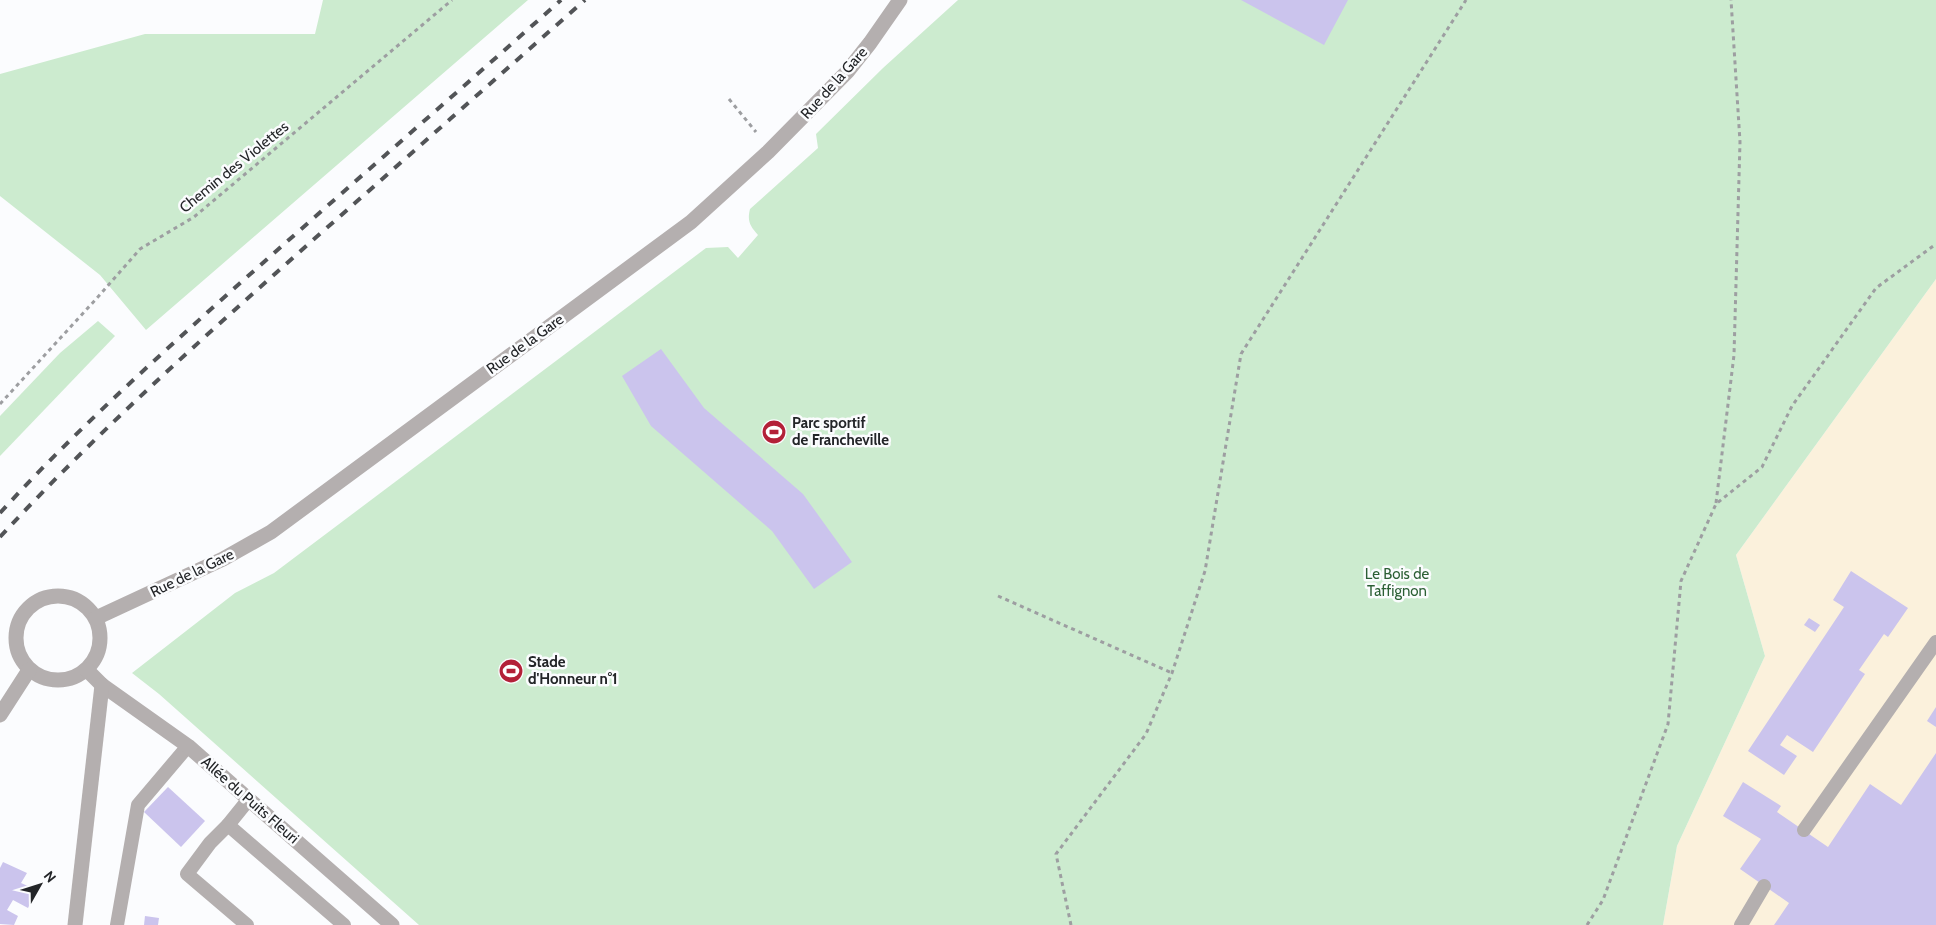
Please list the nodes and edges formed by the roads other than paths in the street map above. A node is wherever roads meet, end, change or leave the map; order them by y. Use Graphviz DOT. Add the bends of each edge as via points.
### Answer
graph roads {
  1 [pos="900,0"];
  2 [pos="96,618"];
  3 [pos="1936,642"];
  4 [pos="29,670"];
  5 [pos="87,670"];
  6 [pos="102,684"];
  7 [pos="0,715"];
  8 [pos="188,746"];
  9 [pos="249,799"];
  10 [pos="228,825"];
  11 [pos="1804,830"];
  12 [pos="1764,886"];
  13 [pos="75,925"];
  14 [pos="117,925"];
  15 [pos="247,925"];
  16 [pos="344,925"];
  17 [pos="392,925"];
  18 [pos="1740,925"];
  1 -- 2 [label="street, Rue de la Gare" via="847,72 768,152 691,222 271,532 223,559"];
  2 -- 4 [label="street" via="76,600 50,596 37,601 19,621 16,633 16,647"];
  2 -- 5 [label="street" via="100,645 96,659"];
  3 -- 11 [label="lane"];
  4 -- 5 [label="street" via="52,681 64,681"];
  4 -- 7 [label="street"];
  5 -- 6 [label="street"];
  6 -- 8 [label="street, Allée du Puits Fleuri"];
  6 -- 13 [label="street"];
  8 -- 9 [label="street, Allée du Puits Fleuri"];
  8 -- 14 [label="lane" via="138,805"];
  9 -- 10 [label="lane"];
  9 -- 17 [label="street, Allée du Puits Fleuri"];
  10 -- 15 [label="lane" via="187,874"];
  10 -- 16 [label="lane"];
  12 -- 18 [label="lane"];
}
